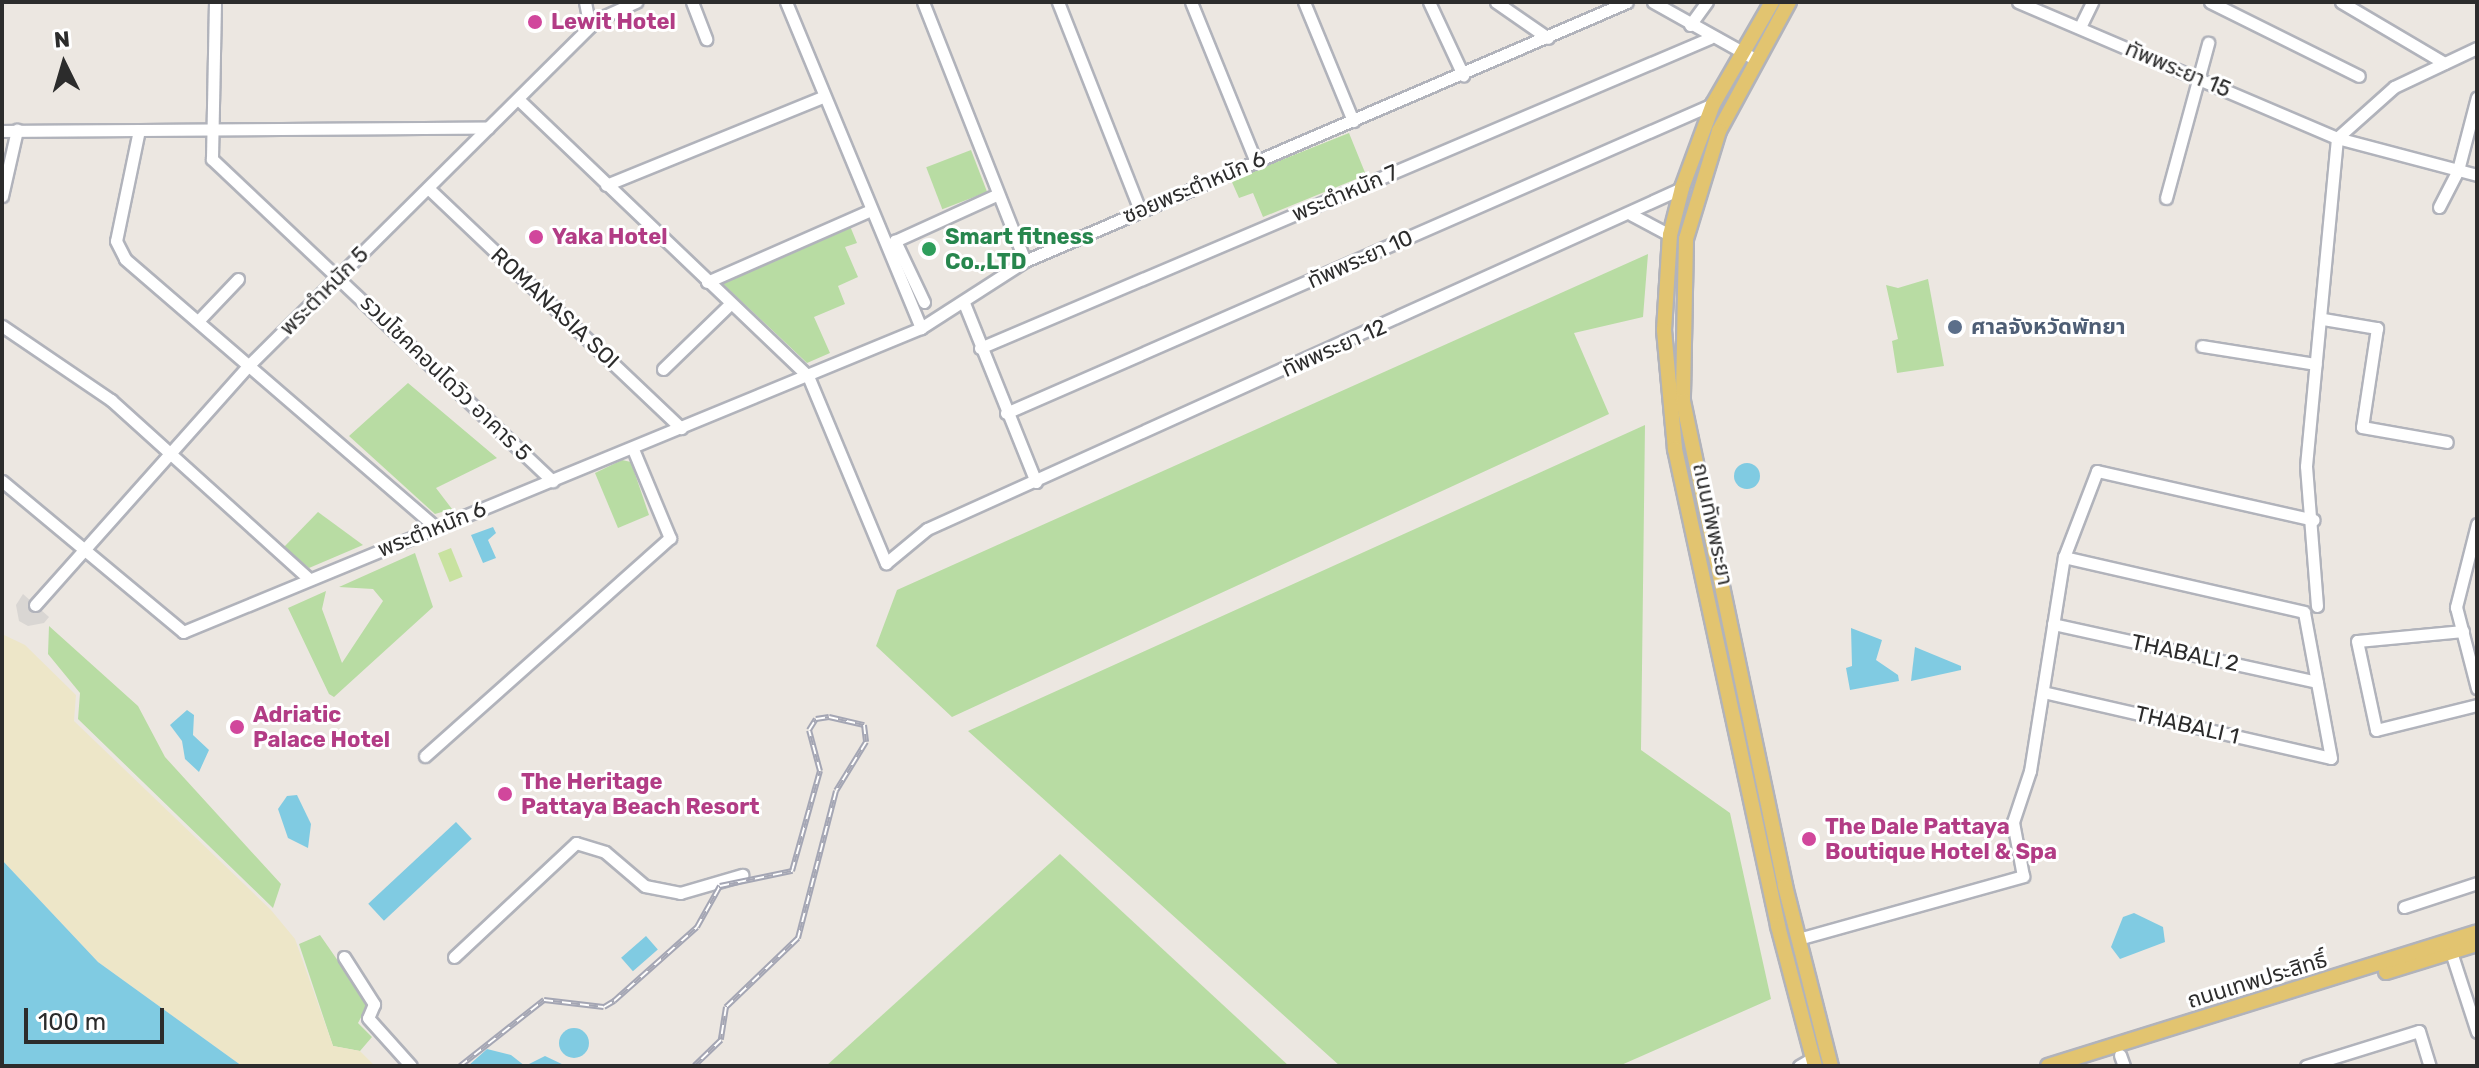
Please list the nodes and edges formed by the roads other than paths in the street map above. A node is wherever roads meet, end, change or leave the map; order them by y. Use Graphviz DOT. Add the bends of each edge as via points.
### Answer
graph roads {
  1 [pos="215,2"];
  2 [pos="585,2"];
  3 [pos="636,2"];
  4 [pos="692,2"];
  5 [pos="786,2"];
  6 [pos="923,2"];
  7 [pos="1058,2"];
  8 [pos="1191,2"];
  9 [pos="1304,2"];
  10 [pos="1429,2"];
  11 [pos="1496,2"];
  12 [pos="1627,2"];
  13 [pos="1653,2"];
  14 [pos="1707,2"];
  15 [pos="1772,2"];
  16 [pos="1789,2"];
  17 [pos="2018,2"];
  18 [pos="2047,2"];
  19 [pos="2092,2"];
  20 [pos="2210,2"];
  21 [pos="2341,2"];
  22 [pos="2036,10"];
  23 [pos="1690,25"];
  24 [pos="590,27"];
  25 [pos="2080,27"];
  26 [pos="1548,38"];
  27 [pos="1710,38"];
  28 [pos="706,39"];
  29 [pos="2208,43"];
  30 [pos="1741,53"];
  31 [pos="2474,53"];
  32 [pos="1755,59"];
  33 [pos="2444,63"];
  34 [pos="1463,75"];
  35 [pos="2359,76"];
  36 [pos="2198,78"];
  37 [pos="823,97"];
  38 [pos="2477,97"];
  39 [pos="518,99"];
  40 [pos="1713,104"];
  41 [pos="1353,121"];
  42 [pos="1703,126"];
  43 [pos="488,128"];
  44 [pos="209,129"];
  45 [pos="17,130"];
  46 [pos="139,130"];
  47 [pos="2,131"];
  48 [pos="1719,131"];
  49 [pos="2337,138"];
  50 [pos="1255,160"];
  51 [pos="2458,170"];
  52 [pos="2477,175"];
  53 [pos="606,185"];
  54 [pos="428,188"];
  55 [pos="1682,188"];
  56 [pos="998,194"];
  57 [pos="2,196"];
  58 [pos="2166,198"];
  59 [pos="2439,207"];
  60 [pos="871,210"];
  61 [pos="1140,210"];
  62 [pos="1632,215"];
  63 [pos="1670,235"];
  64 [pos="1025,261"];
  65 [pos="339,276"];
  66 [pos="238,279"];
  67 [pos="707,282"];
  68 [pos="924,302"];
  69 [pos="964,303"];
  70 [pos="730,304"];
  71 [pos="1664,312"];
  72 [pos="1681,312"];
  73 [pos="2323,319"];
  74 [pos="198,321"];
  75 [pos="2,326"];
  76 [pos="921,328"];
  77 [pos="1664,330"];
  78 [pos="1680,330"];
  79 [pos="2202,346"];
  80 [pos="980,348"];
  81 [pos="250,364"];
  82 [pos="2316,364"];
  83 [pos="663,369"];
  84 [pos="808,376"];
  85 [pos="1006,413"];
  86 [pos="681,428"];
  87 [pos="2447,442"];
  88 [pos="633,449"];
  89 [pos="172,451"];
  90 [pos="2,481"];
  91 [pos="553,481"];
  92 [pos="1036,482"];
  93 [pos="2314,520"];
  94 [pos="2477,524"];
  95 [pos="435,527"];
  96 [pos="2475,540"];
  97 [pos="85,548"];
  98 [pos="2064,557"];
  99 [pos="1706,560"];
  100 [pos="309,579"];
  101 [pos="35,605"];
  102 [pos="2317,606"];
  103 [pos="2053,624"];
  104 [pos="2463,631"];
  105 [pos="2317,682"];
  106 [pos="2477,688"];
  107 [pos="2043,692"];
  108 [pos="2477,705"];
  109 [pos="425,756"];
  110 [pos="742,875"];
  111 [pos="2477,883"];
  112 [pos="2404,907"];
  113 [pos="2477,932"];
  114 [pos="1798,939"];
  115 [pos="2477,944"];
  116 [pos="2451,952"];
  117 [pos="344,957"];
  118 [pos="454,957"];
  119 [pos="2477,1032"];
  120 [pos="2122,1060"];
  121 [pos="1814,1062"];
  122 [pos="2330,1063"];
  123 [pos="411,1066"];
  124 [pos="1799,1066"];
  125 [pos="1831,1066"];
  126 [pos="2048,1066"];
  127 [pos="2082,1066"];
  128 [pos="2306,1066"];
  129 [pos="2430,1066"];
  1 -- 44 [label="street, รวมโชคคอนโดวิว อาคาร 5"];
  2 -- 24 [label="street"];
  3 -- 24 [label="street, พระตำหนัก 5"];
  4 -- 28 [label="street"];
  5 -- 37 [label="street"];
  6 -- 56 [label="street"];
  7 -- 61 [label="street"];
  8 -- 50 [label="street"];
  9 -- 41 [label="street"];
  10 -- 34 [label="street"];
  11 -- 26 [label="street"];
  12 -- 26 [label="street, ซอยพระตำหนัก 6"];
  13 -- 23 [label="street"];
  14 -- 23 [label="street"];
  15 -- 30 [label="main road, ถนนทัพพระยา"];
  16 -- 32 [label="main road, ถนนทัพพระยา"];
  17 -- 22 [label="street, ทัพพระยา 15"];
  18 -- 22 [label="street"];
  19 -- 25 [label="street"];
  20 -- 35 [label="street"];
  21 -- 33 [label="street"];
  22 -- 25 [label="street, ทัพพระยา 15"];
  23 -- 27 [label="street"];
  24 -- 39 [label="street, พระตำหนัก 5"];
  25 -- 36 [label="street, ทัพพระยา 15"];
  26 -- 34 [label="street, ซอยพระตำหนัก 6"];
  27 -- 30 [label="street"];
  27 -- 80 [label="street, พระตำหนัก 7"];
  29 -- 36 [label="street"];
  30 -- 32 [label="street"];
  30 -- 40 [label="main road, ถนนทัพพระยา"];
  31 -- 33 [label="street"];
  32 -- 48 [label="main road, ถนนทัพพระยา"];
  33 -- 49 [label="street" via="2394,87"];
  34 -- 41 [label="street, ซอยพระตำหนัก 6"];
  36 -- 49 [label="street, ทัพพระยา 15"];
  36 -- 58 [label="street"];
  37 -- 53 [label="street"];
  37 -- 60 [label="street"];
  38 -- 51 [label="street"];
  39 -- 43 [label="street, พระตำหนัก 5"];
  39 -- 53 [label="street"];
  40 -- 42 [label="main road, ถนนทัพพระยา"];
  40 -- 85 [label="street, ทัพพระยา 10"];
  41 -- 50 [label="street, ซอยพระตำหนัก 6"];
  42 -- 48 [label="street"];
  42 -- 55 [label="main road, ถนนทัพพระยา"];
  43 -- 44 [label="street"];
  43 -- 54 [label="street, พระตำหนัก 5"];
  44 -- 46 [label="street"];
  44 -- 65 [label="street, รวมโชคคอนโดวิว อาคาร 5" via="215,164"];
  45 -- 46 [label="street"];
  45 -- 47 [label="street"];
  45 -- 57 [label="street"];
  46 -- 74 [label="street" via="118,248"];
  48 -- 72 [label="main road, ถนนทัพพระยา" via="1686,239"];
  49 -- 51 [label="street, ทัพพระยา 15"];
  49 -- 73 [label="street"];
  50 -- 61 [label="street, ซอยพระตำหนัก 6"];
  51 -- 52 [label="street, ทัพพระยา 15"];
  51 -- 59 [label="street"];
  53 -- 67 [label="street"];
  54 -- 65 [label="street, พระตำหนัก 5"];
  54 -- 86 [label="street, ROMANASIA SOI"];
  55 -- 62 [label="street, ทัพพระยา 12"];
  55 -- 63 [label="main road, ถนนทัพพระยา"];
  56 -- 64 [label="street"];
  56 -- 68 [label="street" via="895,241"];
  60 -- 67 [label="street"];
  60 -- 76 [label="street"];
  61 -- 64 [label="street, ซอยพระตำหนัก 6"];
  62 -- 63 [label="street"];
  62 -- 92 [label="street, ทัพพระยา 12"];
  63 -- 71 [label="main road, ถนนทัพพระยา"];
  64 -- 69 [label="street, ซอยพระตำหนัก 6"];
  65 -- 81 [label="street, พระตำหนัก 5"];
  65 -- 91 [label="street, รวมโชคคอนโดวิว อาคาร 5"];
  66 -- 74 [label="street"];
  67 -- 70 [label="street"];
  69 -- 76 [label="street, ซอยพระตำหนัก 6"];
  69 -- 80 [label="street"];
  70 -- 83 [label="street"];
  70 -- 84 [label="street"];
  71 -- 72 [label="street"];
  71 -- 77 [label="main road, ถนนทัพพระยา"];
  72 -- 78 [label="main road, ถนนทัพพระยา"];
  73 -- 82 [label="street"];
  73 -- 87 [label="street" via="2377,328 2362,427"];
  74 -- 81 [label="street"];
  75 -- 89 [label="street" via="104,395"];
  76 -- 84 [label="street, ซอยพระตำหนัก 6"];
  77 -- 78 [label="street"];
  77 -- 99 [label="main road, ถนนทัพพระยา" via="1667,402"];
  78 -- 99 [label="main road, ถนนทัพพระยา" via="1683,401"];
  79 -- 82 [label="street"];
  80 -- 85 [label="street"];
  81 -- 89 [label="street, พระตำหนัก 5"];
  81 -- 95 [label="street"];
  82 -- 93 [label="street" via="2306,466"];
  84 -- 86 [label="street, ซอยพระตำหนัก 6"];
  84 -- 92 [label="street, ทัพพระยา 12" via="886,563 927,529"];
  85 -- 92 [label="street"];
  86 -- 88 [label="street, พระตำหนัก 6"];
  88 -- 91 [label="street, พระตำหนัก 6"];
  88 -- 109 [label="street" via="670,538"];
  89 -- 97 [label="street, พระตำหนัก 5"];
  89 -- 100 [label="street"];
  90 -- 97 [label="street"];
  91 -- 95 [label="street, พระตำหนัก 6"];
  93 -- 98 [label="street" via="2097,471"];
  93 -- 102 [label="street"];
  94 -- 96 [label="street"];
  95 -- 100 [label="street, พระตำหนัก 6"];
  96 -- 104 [label="street" via="2457,597"];
  97 -- 100 [label="street, พระตำหนัก 6" via="183,632"];
  97 -- 101 [label="street, พระตำหนัก 5"];
  98 -- 103 [label="street"];
  98 -- 105 [label="street" via="2304,612"];
  99 -- 114 [label="main road, ถนนทัพพระยา"];
  99 -- 121 [label="main road, ถนนทัพพระยา" via="1778,926"];
  103 -- 105 [label="street, THABALI 2"];
  103 -- 107 [label="street"];
  104 -- 106 [label="street"];
  104 -- 108 [label="street" via="2357,641 2376,730"];
  105 -- 107 [label="street, THABALI 1" via="2331,758"];
  107 -- 114 [label="street" via="2030,771 2013,822 2023,876"];
  110 -- 118 [label="street" via="680,893 645,886 605,852 576,843"];
  111 -- 112 [label="street"];
  113 -- 126 [label="main road, ถนนเทพประสิทธิ์"];
  114 -- 125 [label="main road, ถนนทัพพระยา"];
  115 -- 116 [label="main road, ถนนเทพประสิทธิ์"];
  116 -- 119 [label="street"];
  116 -- 120 [label="main road, ถนนเทพประสิทธิ์"];
  117 -- 123 [label="street" via="374,1004 368,1018"];
  120 -- 127 [label="main road, ถนนเทพประสิทธิ์"];
  121 -- 124 [label="street"];
  122 -- 128 [label="street"];
  122 -- 129 [label="street" via="2419,1031"];
}
